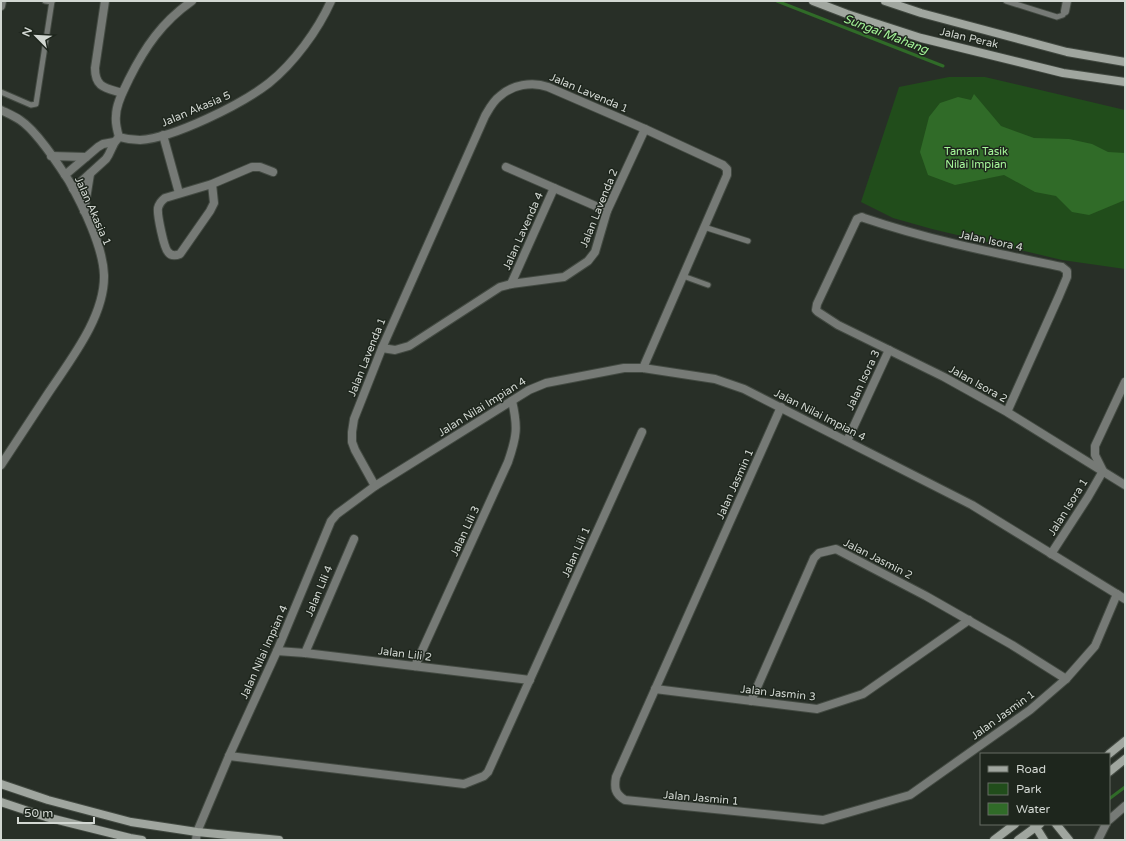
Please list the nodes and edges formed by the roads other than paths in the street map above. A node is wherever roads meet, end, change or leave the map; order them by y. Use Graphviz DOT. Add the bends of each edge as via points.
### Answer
graph roads {
  1 [pos="2,1"];
  2 [pos="46,1"];
  3 [pos="105,1"];
  4 [pos="192,1"];
  5 [pos="331,1"];
  6 [pos="813,1"];
  7 [pos="885,1"];
  8 [pos="1006,1"];
  9 [pos="1067,1"];
  10 [pos="52,2"];
  11 [pos="1018,3"];
  12 [pos="1,6"];
  13 [pos="1065,11"];
  14 [pos="1125,62"];
  15 [pos="1125,82"];
  16 [pos="1,92"];
  17 [pos="122,93"];
  18 [pos="1,110"];
  19 [pos="645,129"];
  20 [pos="163,135"];
  21 [pos="116,140"];
  22 [pos="52,156"];
  23 [pos="86,157"];
  24 [pos="506,167"];
  25 [pos="273,172"];
  26 [pos="90,174"];
  27 [pos="65,175"];
  28 [pos="212,184"];
  29 [pos="554,188"];
  30 [pos="73,189"];
  31 [pos="179,193"];
  32 [pos="608,211"];
  33 [pos="84,212"];
  34 [pos="704,227"];
  35 [pos="748,241"];
  36 [pos="683,276"];
  37 [pos="511,284"];
  38 [pos="708,285"];
  39 [pos="816,310"];
  40 [pos="382,348"];
  41 [pos="890,350"];
  42 [pos="643,368"];
  43 [pos="1125,382"];
  44 [pos="512,401"];
  45 [pos="781,407"];
  46 [pos="1007,412"];
  47 [pos="642,432"];
  48 [pos="847,442"];
  49 [pos="1,466"];
  50 [pos="1103,471"];
  51 [pos="1125,485"];
  52 [pos="375,486"];
  53 [pos="354,539"];
  54 [pos="1051,554"];
  55 [pos="1116,594"];
  56 [pos="1125,598"];
  57 [pos="969,620"];
  58 [pos="277,651"];
  59 [pos="305,653"];
  60 [pos="415,666"];
  61 [pos="1066,679"];
  62 [pos="530,680"];
  63 [pos="655,689"];
  64 [pos="751,701"];
  65 [pos="1125,741"];
  66 [pos="1110,753"];
  67 [pos="229,756"];
  68 [pos="1125,759"];
  69 [pos="1110,771"];
  70 [pos="1,784"];
  71 [pos="1,802"];
  72 [pos="1125,806"];
  73 [pos="1110,819"];
  74 [pos="1014,825"];
  75 [pos="1037,825"];
  76 [pos="1057,825"];
  77 [pos="1064,825"];
  78 [pos="1106,825"];
  79 [pos="197,836"];
  80 [pos="1068,839"];
  81 [pos="142,840"];
  82 [pos="279,840"];
  83 [pos="994,840"];
  84 [pos="1018,840"];
  85 [pos="1044,840"];
  86 [pos="1098,840"];
  1 -- 12 [label="street"];
  2 -- 10 [label="lane"];
  3 -- 17 [label="street" via="95,77 101,86"];
  4 -- 17 [label="street" via="171,18 149,43"];
  5 -- 20 [label="street, Jalan Akasia 5" via="314,32 269,83 240,102 197,123"];
  6 -- 15 [label="street, Jalan Perak" via="921,38 1063,73"];
  7 -- 14 [label="street, Jalan Perak" via="921,14 1060,51"];
  8 -- 11 [label="lane"];
  9 -- 13 [label="street"];
  10 -- 16 [label="lane" via="36,104 31,105"];
  11 -- 13 [label="lane" via="1056,17 1063,15"];
  17 -- 21 [label="street" via="116,116"];
  18 -- 22 [label="street, Jalan Akasia 1" via="26,124"];
  19 -- 32 [label="street, Jalan Lavenda 2"];
  19 -- 34 [label="street, Jalan Lavenda 1" via="727,169 727,175"];
  19 -- 40 [label="street, Jalan Lavenda 1" via="543,85 529,84 506,91 499,96 485,116"];
  20 -- 21 [label="street, Jalan Akasia 5" via="141,140"];
  20 -- 31 [label="street"];
  21 -- 23 [label="street" via="100,145"];
  21 -- 26 [label="street" via="108,156"];
  22 -- 23 [label="street"];
  22 -- 27 [label="street, Jalan Akasia 1"];
  23 -- 27 [label="street"];
  24 -- 29 [label="street"];
  25 -- 28 [label="street" via="252,167"];
  26 -- 30 [label="street"];
  26 -- 33 [label="street"];
  27 -- 30 [label="street, Jalan Akasia 1"];
  28 -- 31 [label="street"];
  28 -- 31 [label="street" via="212,206 180,254 173,255 165,248 158,208 162,200"];
  29 -- 32 [label="street"];
  29 -- 37 [label="street, Jalan Lavenda 4"];
  30 -- 33 [label="street, Jalan Akasia 1"];
  32 -- 37 [label="street, Jalan Lavenda 2" via="595,252 588,261 564,277"];
  33 -- 49 [label="street, Jalan Akasia 1" via="95,236 102,262 103,284 98,307 80,344"];
  34 -- 35 [label="lane"];
  34 -- 36 [label="street, Jalan Lavenda 1"];
  36 -- 38 [label="lane"];
  36 -- 42 [label="street, Jalan Lavenda 1"];
  37 -- 40 [label="street, Jalan Lavenda 2" via="500,287 409,346 395,350"];
  39 -- 41 [label="street, Jalan Isora 2" via="838,325"];
  39 -- 46 [label="street, Jalan Isora 4" via="855,222 862,217 896,229 967,247 1065,268 1067,277"];
  40 -- 52 [label="street, Jalan Lavenda 1" via="352,432 352,442"];
  41 -- 46 [label="street, Jalan Isora 2"];
  41 -- 48 [label="street, Jalan Isora 3"];
  42 -- 44 [label="street, Jalan Nilai Impian 4" via="614,369 546,383 536,386"];
  42 -- 45 [label="street, Jalan Nilai Impian 4" via="715,379 744,389"];
  43 -- 50 [label="street" via="1095,446 1095,455"];
  44 -- 52 [label="street, Jalan Nilai Impian 4"];
  44 -- 60 [label="street, Jalan Lili 3" via="517,427 508,462"];
  45 -- 48 [label="street, Jalan Nilai Impian 4"];
  45 -- 63 [label="street, Jalan Jasmin 1"];
  46 -- 50 [label="street, Jalan Isora 2"];
  47 -- 62 [label="street, Jalan Lili 1"];
  48 -- 54 [label="street, Jalan Nilai Impian 4" via="972,505"];
  50 -- 51 [label="street, Jalan Isora 2"];
  50 -- 54 [label="street, Jalan Isora 1"];
  52 -- 58 [label="street, Jalan Nilai Impian 4" via="331,521"];
  53 -- 59 [label="street, Jalan Lili 4"];
  54 -- 55 [label="street, Jalan Nilai Impian 4"];
  55 -- 56 [label="street, Jalan Nilai Impian 4"];
  55 -- 61 [label="street, Jalan Jasmin 1" via="1095,646"];
  57 -- 61 [label="street, Jalan Jasmin 2"];
  57 -- 64 [label="street, Jalan Jasmin 3" via="863,694 817,709"];
  57 -- 64 [label="street, Jalan Jasmin 2" via="840,550 819,553 814,558"];
  58 -- 59 [label="street, Jalan Lili 2"];
  58 -- 67 [label="street, Jalan Nilai Impian 4"];
  59 -- 60 [label="street, Jalan Lili 2"];
  60 -- 62 [label="street, Jalan Lili 2"];
  61 -- 63 [label="street, Jalan Jasmin 1" via="1030,710 910,795 823,820 633,802 620,797 616,792 616,777"];
  62 -- 67 [label="street, Jalan Lili 1" via="487,773 466,784"];
  63 -- 64 [label="street, Jalan Jasmin 3"];
  65 -- 66 [label="street"];
  67 -- 79 [label="street, Jalan Nilai Impian 4"];
  68 -- 69 [label="street"];
  70 -- 79 [label="street" via="48,800"];
  71 -- 81 [label="street" via="46,817"];
  72 -- 73 [label="street"];
  74 -- 83 [label="street"];
  75 -- 84 [label="street"];
  75 -- 85 [label="street"];
  76 -- 80 [label="street"];
  77 -- 80 [label="street"];
  78 -- 86 [label="street"];
  79 -- 82 [label="street"];
}
